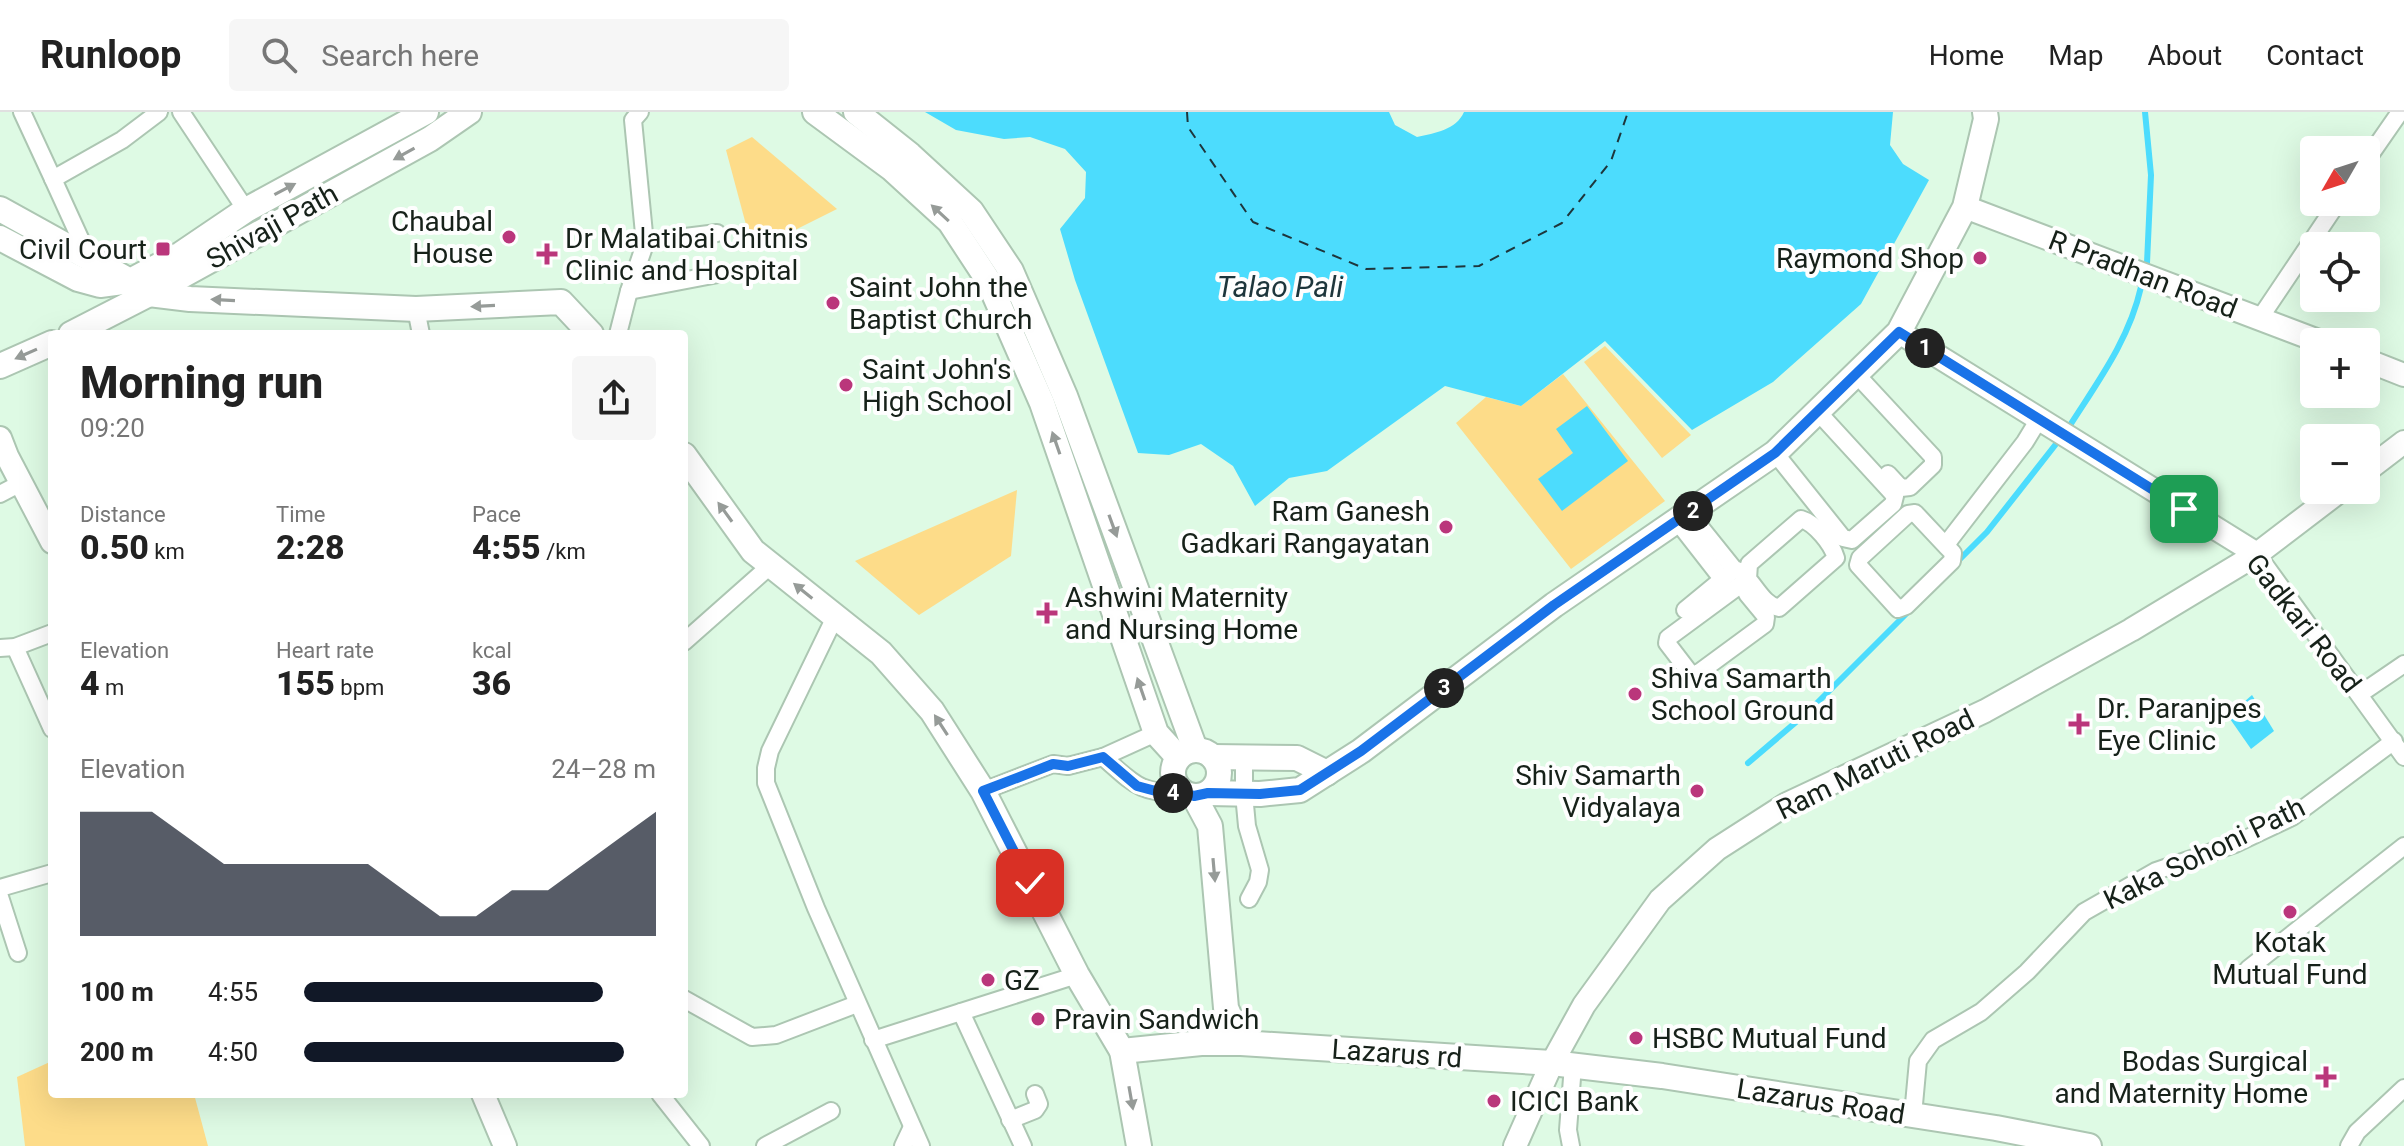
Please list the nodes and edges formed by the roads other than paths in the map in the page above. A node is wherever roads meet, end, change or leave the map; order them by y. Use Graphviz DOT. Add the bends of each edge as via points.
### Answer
graph roads {
  1 [pos="22,112"];
  2 [pos="159,112"];
  3 [pos="181,112"];
  4 [pos="426,112"];
  5 [pos="469,112"];
  6 [pos="640,112"];
  7 [pos="815,112"];
  8 [pos="856,112"];
  9 [pos="1985,112"];
  10 [pos="2400,112"];
  11 [pos="2380,141"];
  12 [pos="53,179"];
  13 [pos="1965,207"];
  14 [pos="0,209"];
  15 [pos="246,210"];
  16 [pos="2329,216"];
  17 [pos="717,233"];
  18 [pos="645,242"];
  19 [pos="3,246"];
  20 [pos="89,258"];
  21 [pos="718,274"];
  22 [pos="140,288"];
  23 [pos="629,291"];
  24 [pos="416,309"];
  25 [pos="2260,318"];
  26 [pos="77,330"];
  27 [pos="420,330"];
  28 [pos="587,330"];
  29 [pos="619,330"];
  30 [pos="1899,332"];
  31 [pos="2300,334"];
  32 [pos="48,345"];
  33 [pos="0,366"];
  34 [pos="2380,366"];
  35 [pos="1856,374"];
  36 [pos="2404,375"];
  37 [pos="1822,408"];
  38 [pos="2039,419"];
  39 [pos="0,438"];
  40 [pos="2404,442"];
  41 [pos="1775,453"];
  42 [pos="2380,460"];
  43 [pos="688,461"];
  44 [pos="21,483"];
  45 [pos="0,494"];
  46 [pos="1909,498"];
  47 [pos="2323,504"];
  48 [pos="1683,517"];
  49 [pos="48,534"];
  50 [pos="1949,542"];
  51 [pos="2257,554"];
  52 [pos="771,565"];
  53 [pos="1736,578"];
  54 [pos="1685,610"];
  55 [pos="835,617"];
  56 [pos="48,634"];
  57 [pos="688,638"];
  58 [pos="8,648"];
  59 [pos="2404,664"];
  60 [pos="2360,694"];
  61 [pos="48,722"];
  62 [pos="1156,733"];
  63 [pos="2394,741"];
  64 [pos="1195,754"];
  65 [pos="1103,757"];
  66 [pos="2404,757"];
  67 [pos="1244,758"];
  68 [pos="1327,773"];
  69 [pos="983,791"];
  70 [pos="1195,794"];
  71 [pos="1244,794"];
  72 [pos="2404,846"];
  73 [pos="48,874"];
  74 [pos="0,888"];
  75 [pos="0,897"];
  76 [pos="1249,899"];
  77 [pos="18,953"];
  78 [pos="2248,969"];
  79 [pos="1077,975"];
  80 [pos="688,1001"];
  81 [pos="857,1004"];
  82 [pos="1226,1008"];
  83 [pos="961,1012"];
  84 [pos="873,1040"];
  85 [pos="1201,1043"];
  86 [pos="1241,1043"];
  87 [pos="1122,1051"];
  88 [pos="1563,1064"];
  89 [pos="2404,1088"];
  90 [pos="1035,1094"];
  91 [pos="485,1098"];
  92 [pos="663,1098"];
  93 [pos="831,1111"];
  94 [pos="1913,1115"];
  95 [pos="1010,1120"];
  96 [pos="912,1127"];
  97 [pos="505,1146"];
  98 [pos="701,1146"];
  99 [pos="765,1146"];
  100 [pos="903,1146"];
  101 [pos="921,1146"];
  102 [pos="1023,1146"];
  103 [pos="1139,1146"];
  104 [pos="1515,1146"];
  105 [pos="1571,1146"];
  106 [pos="2089,1146"];
  107 [pos="2349,1146"];
  1 -- 12 [label="street"];
  2 -- 12 [label="street"];
  3 -- 15 [label="street"];
  15 -- 4 [label="main road, one-way"];
  5 -- 22 [label="main road, Shivaji Path, one-way" via="430,139"];
  6 -- 18 [label="street" via="633,120"];
  62 -- 7 [label="main road, one-way" via="1042,403 988,280 950,222 891,168"];
  8 -- 64 [label="main road, one-way" via="971,211 1011,271 1065,396"];
  9 -- 13 [label="main road"];
  10 -- 11 [label="street"];
  12 -- 20 [label="street"];
  13 -- 25 [label="street, R Pradhan Road"];
  13 -- 30 [label="main road"];
  14 -- 20 [label="main road"];
  15 -- 22 [label="main road"];
  16 -- 25 [label="street"];
  17 -- 18 [label="street"];
  18 -- 23 [label="street"];
  19 -- 22 [label="main road" via="78,279"];
  20 -- 22 [label="main road"];
  21 -- 23 [label="street"];
  24 -- 22 [label="main road, one-way" via="190,299"];
  22 -- 26 [label="main road, Shivaji Path"];
  23 -- 29 [label="street"];
  24 -- 27 [label="street"];
  28 -- 24 [label="main road, one-way" via="561,302"];
  25 -- 31 [label="street, R Pradhan Road"];
  30 -- 35 [label="main road"];
  30 -- 38 [label="street, Gadkari Road"];
  32 -- 33 [label="main road, one-way"];
  34 -- 36 [label="street"];
  35 -- 37 [label="main road"];
  35 -- 37 [label="street" via="1933,457 1933,465 1910,487 1901,488"];
  37 -- 41 [label="main road"];
  37 -- 41 [label="street" via="1895,496 1893,504 1852,540 1843,538"];
  38 -- 50 [label="street"];
  38 -- 51 [label="street, Gadkari Road"];
  39 -- 44 [label="street"];
  40 -- 42 [label="street"];
  41 -- 48 [label="main road"];
  52 -- 43 [label="main road, one-way" via="753,551"];
  44 -- 45 [label="street"];
  44 -- 49 [label="street"];
  46 -- 50 [label="street"];
  47 -- 51 [label="street, Ram Maruti Road"];
  48 -- 53 [label="street"];
  48 -- 68 [label="main road"];
  50 -- 50 [label="street" via="1952,561 1898,609 1858,565 1908,514 1915,513"];
  51 -- 60 [label="street, Gadkari Road"];
  51 -- 88 [label="street, Ram Maruti Road" via="1999,703 1787,804 1717,849 1660,900 1584,1005"];
  55 -- 52 [label="main road, one-way"];
  52 -- 57 [label="street"];
  53 -- 53 [label="street" via="1779,608 1836,558 1801,519"];
  53 -- 53 [label="street" via="1766,617 1765,624 1697,674 1690,673 1668,638"];
  53 -- 54 [label="street"];
  69 -- 55 [label="main road, one-way" via="932,711 881,653"];
  55 -- 81 [label="street" via="770,751 766,783"];
  56 -- 58 [label="street"];
  58 -- 61 [label="street"];
  59 -- 60 [label="street"];
  60 -- 63 [label="street, Gadkari Road"];
  62 -- 64 [label="main road"];
  62 -- 65 [label="street"];
  63 -- 66 [label="street, Gadkari Road"];
  63 -- 94 [label="street, Kaka Sohoni Path" via="2292,817 2235,844 2156,871 2084,912 1981,1012 1933,1040 1918,1061"];
  64 -- 67 [label="main road"];
  64 -- 70 [label="main road" via="1172,770 1177,788"];
  64 -- 70 [label="main road" via="1219,768 1216,786"];
  65 -- 69 [label="street" via="1068,766 1053,764"];
  65 -- 70 [label="street" via="1137,786"];
  67 -- 68 [label="main road" via="1297,758"];
  67 -- 71 [label="street"];
  68 -- 71 [label="main road" via="1300,790"];
  69 -- 79 [label="main road"];
  70 -- 71 [label="main road"];
  70 -- 82 [label="main road, one-way" via="1210,826"];
  71 -- 76 [label="street" via="1260,870"];
  72 -- 78 [label="street"];
  73 -- 74 [label="street"];
  75 -- 77 [label="street"];
  79 -- 83 [label="street"];
  79 -- 87 [label="main road"];
  80 -- 81 [label="street" via="752,1037 776,1035"];
  81 -- 84 [label="street"];
  82 -- 85 [label="main road"];
  82 -- 86 [label="main road"];
  83 -- 84 [label="street"];
  83 -- 95 [label="street"];
  84 -- 96 [label="street"];
  85 -- 86 [label="main road, Lazarus rd"];
  85 -- 87 [label="main road, Lazarus rd"];
  86 -- 88 [label="main road, Lazarus rd"];
  87 -- 103 [label="main road, one-way"];
  88 -- 94 [label="main road, Lazarus Road"];
  88 -- 104 [label="street, Ram Maruti Road"];
  88 -- 105 [label="street"];
  89 -- 107 [label="street"];
  90 -- 95 [label="street" via="1035,1110"];
  91 -- 97 [label="street"];
  92 -- 98 [label="street"];
  93 -- 99 [label="street"];
  94 -- 106 [label="main road, Lazarus Road"];
  95 -- 102 [label="street"];
  96 -- 100 [label="street"];
  96 -- 101 [label="street"];
}
